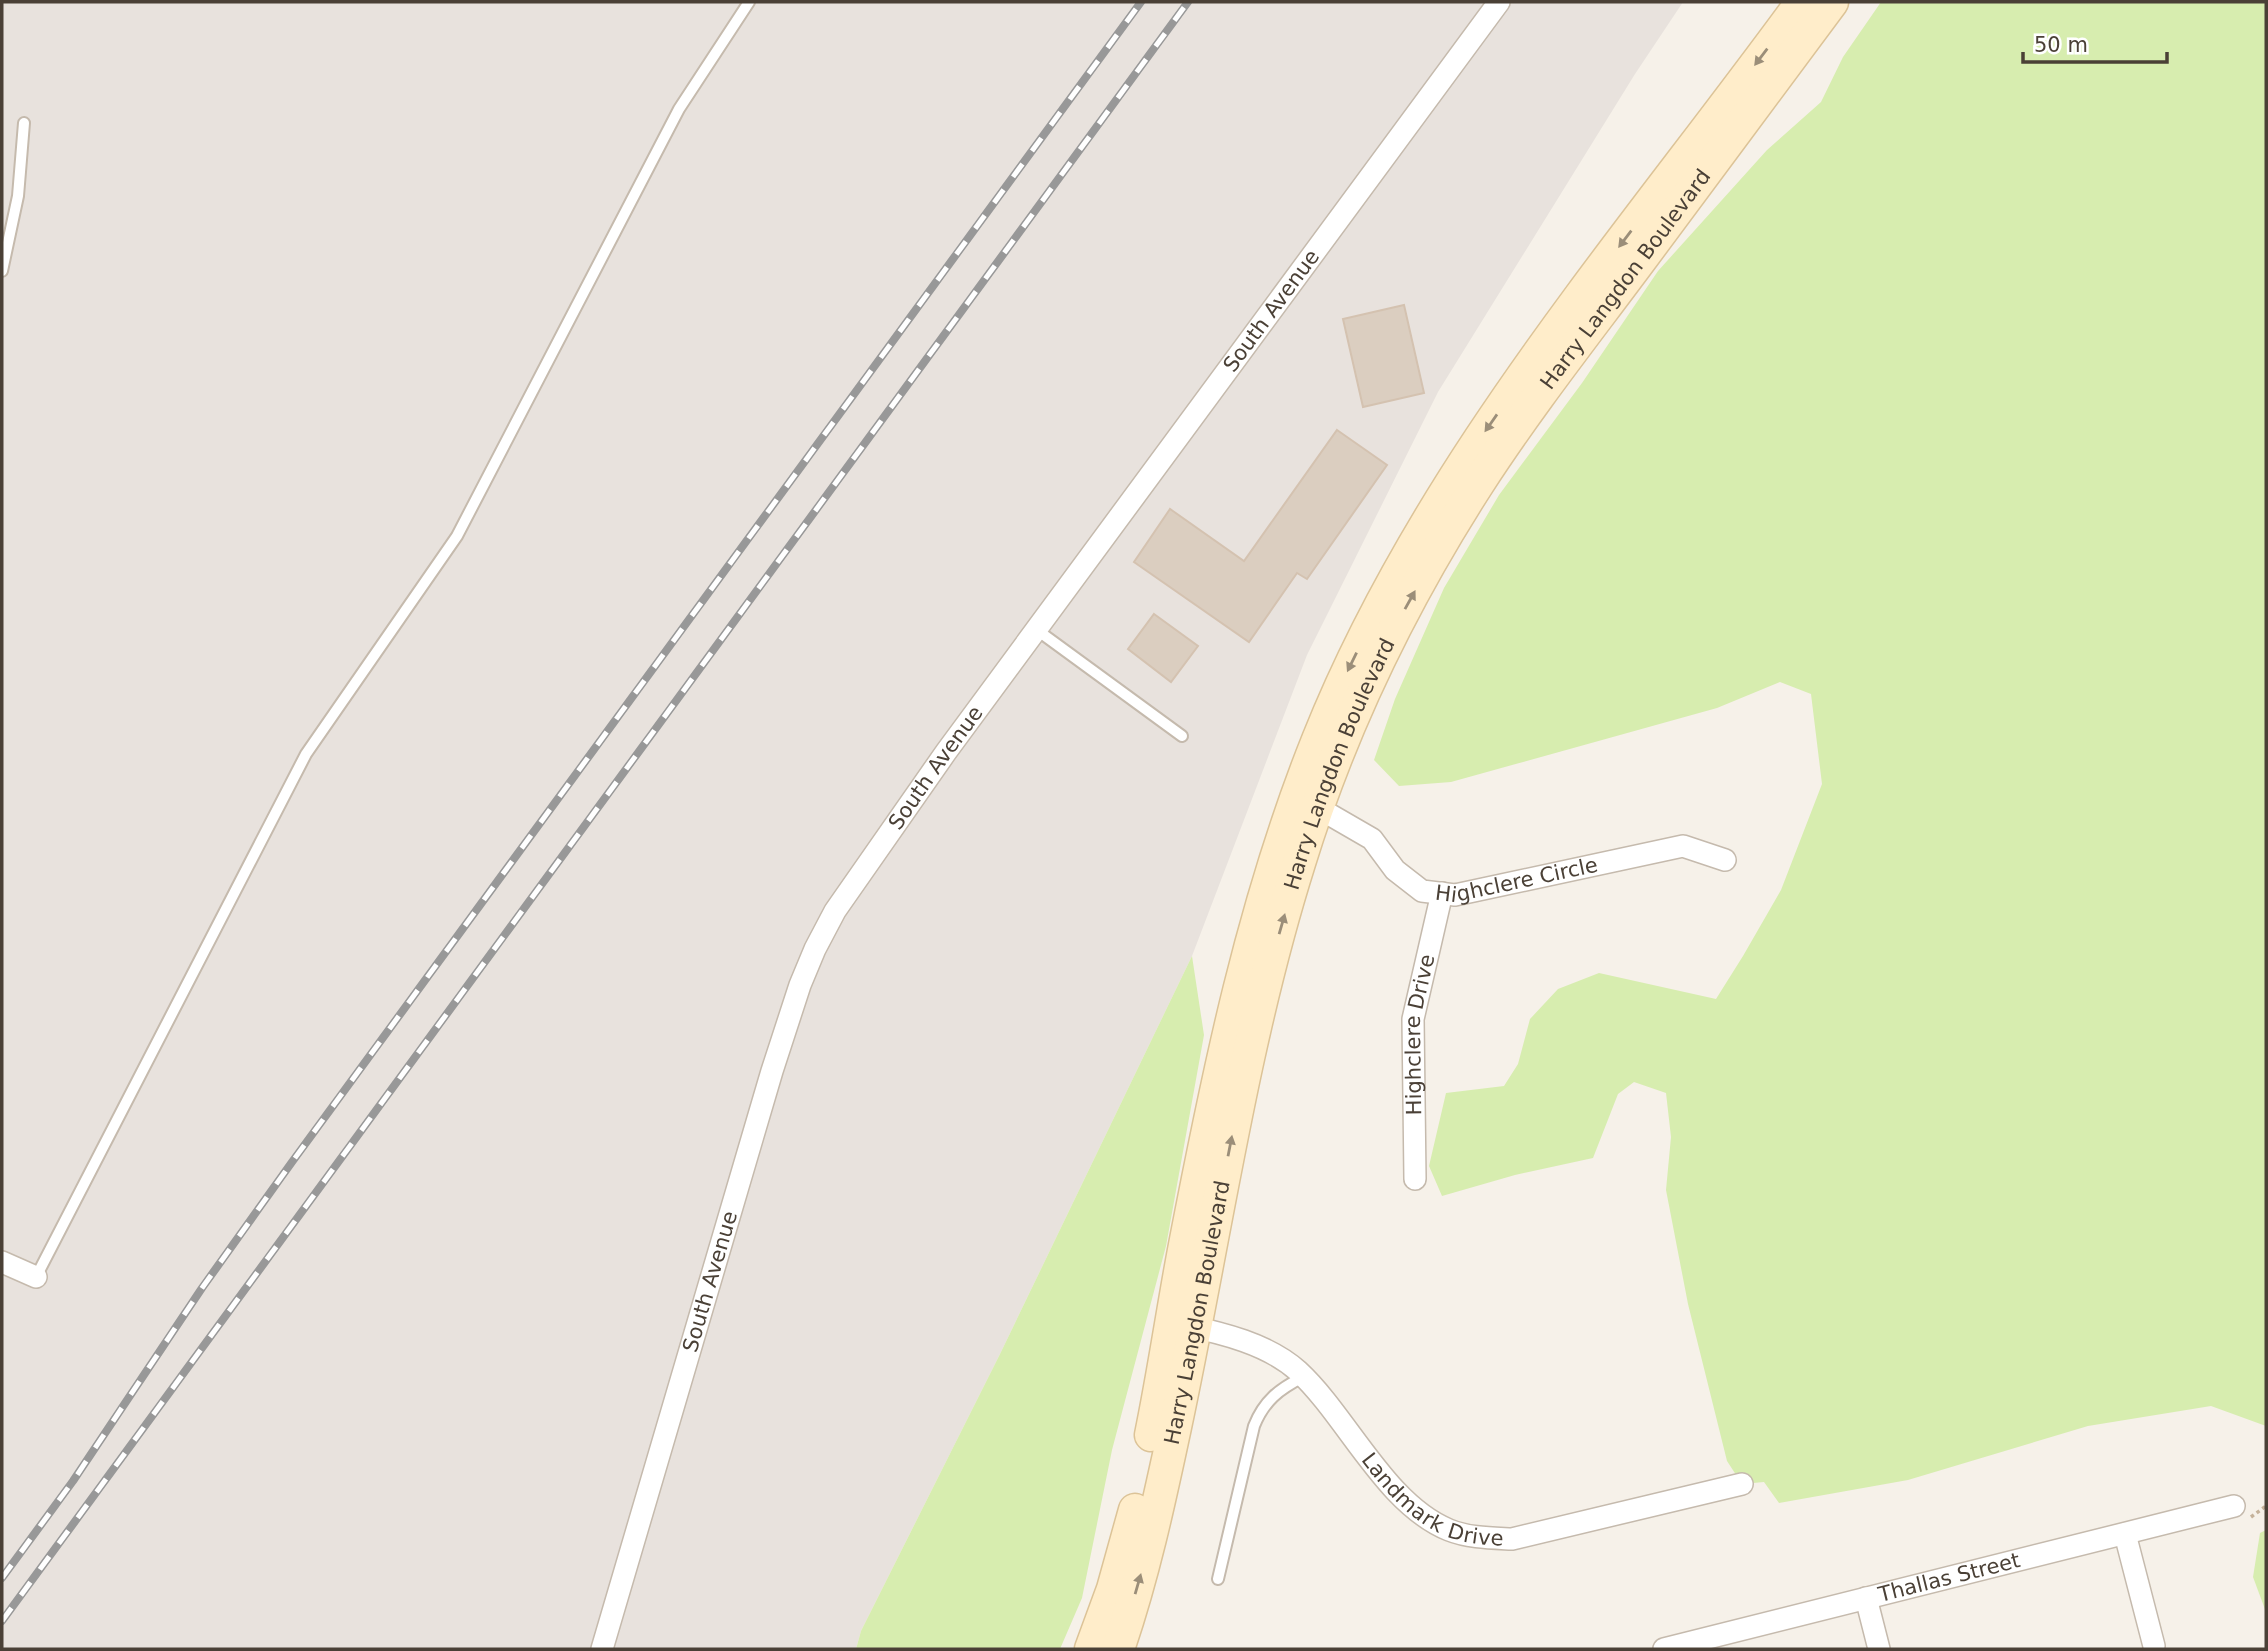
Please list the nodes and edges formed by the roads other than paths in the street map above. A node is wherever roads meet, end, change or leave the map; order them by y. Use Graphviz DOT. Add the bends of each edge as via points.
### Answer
graph roads {
  1 [pos="749,2"];
  2 [pos="1499,2"];
  3 [pos="1802,2"];
  4 [pos="1832,2"];
  5 [pos="24,123"];
  6 [pos="2,271"];
  7 [pos="1037,630"];
  8 [pos="1182,736"];
  9 [pos="1308,802"];
  10 [pos="1725,860"];
  11 [pos="1442,893"];
  12 [pos="1415,1179"];
  13 [pos="2,1262"];
  14 [pos="36,1277"];
  15 [pos="1184,1325"];
  16 [pos="1303,1377"];
  17 [pos="1742,1484"];
  18 [pos="2234,1506"];
  19 [pos="2125,1534"];
  20 [pos="1218,1579"];
  21 [pos="1866,1598"];
  22 [pos="2154,1646"];
  23 [pos="602,1649"];
  24 [pos="1091,1649"];
  25 [pos="1118,1649"];
  26 [pos="1664,1649"];
  27 [pos="1879,1649"];
  1 -- 14 [label="lane" via="679,109 457,536 306,754"];
  2 -- 7 [label="street, South Avenue"];
  3 -- 9 [label="main road, Harry Langdon Boulevard, one-way" via="1464,461 1382,601 1318,740"];
  9 -- 4 [label="main road, Harry Langdon Boulevard, one-way" via="1392,634 1479,482"];
  5 -- 6 [label="lane" via="19,196"];
  7 -- 8 [label="lane"];
  7 -- 23 [label="street, South Avenue" via="946,752 835,911 815,948 772,1071"];
  9 -- 11 [label="street, Highclere Circle" via="1372,839 1395,870 1422,891"];
  9 -- 15 [label="main road, Harry Langdon Boulevard" via="1299,861"];
  10 -- 11 [label="street, Highclere Circle" via="1683,846 1455,895"];
  11 -- 12 [label="street, Highclere Drive" via="1413,1019"];
  13 -- 14 [label="street"];
  15 -- 16 [label="street, Landmark Drive" via="1254,1345"];
  15 -- 24 [label="main road, Harry Langdon Boulevard" via="1156,1413 1113,1590"];
  25 -- 15 [label="main road, Harry Langdon Boulevard, one-way" via="1153,1526"];
  16 -- 17 [label="street, Landmark Drive" via="1418,1512 1448,1530 1473,1537 1512,1539"];
  16 -- 20 [label="lane" via="1266,1402 1257,1419"];
  18 -- 19 [label="street, Thallas Street"];
  19 -- 21 [label="street, Thallas Street"];
  19 -- 22 [label="street"];
  21 -- 26 [label="street, Thallas Street"];
  21 -- 27 [label="street"];
}
